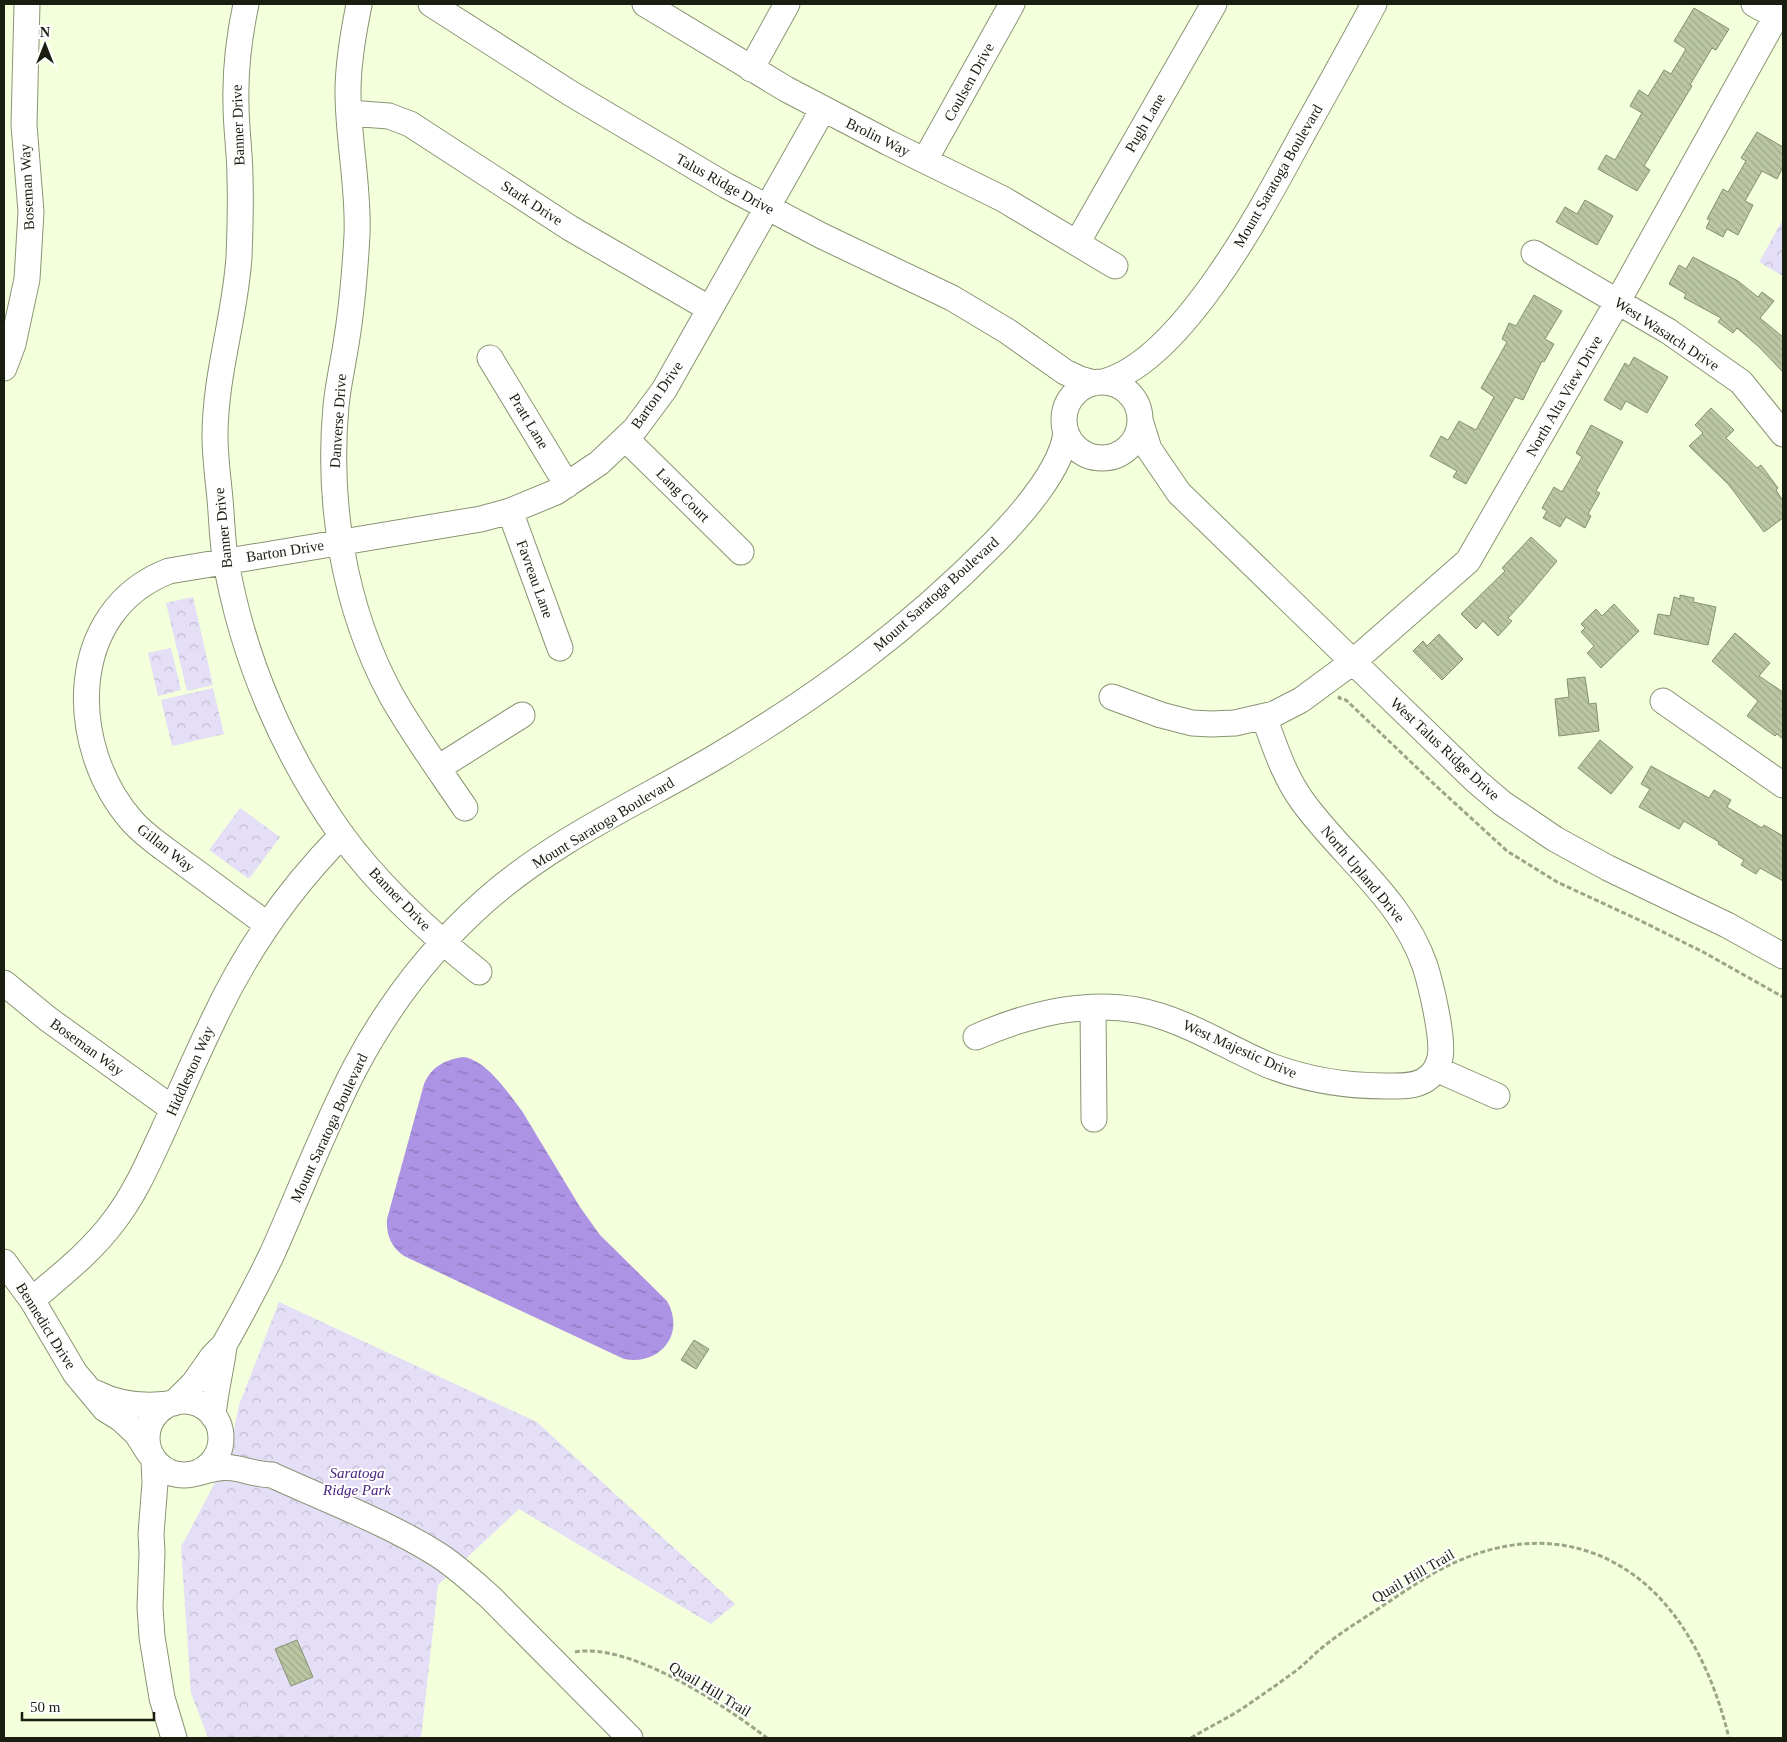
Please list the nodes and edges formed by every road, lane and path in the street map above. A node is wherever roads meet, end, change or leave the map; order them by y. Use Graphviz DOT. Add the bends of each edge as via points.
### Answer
graph roads {
  1 [pos="27,4"];
  2 [pos="246,4"];
  3 [pos="431,4"];
  4 [pos="645,4"];
  5 [pos="787,4"];
  6 [pos="1012,4"];
  7 [pos="1214,4"];
  8 [pos="1374,4"];
  9 [pos="1754,4"];
  10 [pos="360,5"];
  11 [pos="1781,13"];
  12 [pos="750,69"];
  13 [pos="823,109"];
  14 [pos="349,112"];
  15 [pos="925,160"];
  16 [pos="767,208"];
  17 [pos="1077,243"];
  18 [pos="1534,253"];
  19 [pos="1115,266"];
  20 [pos="1618,301"];
  21 [pos="710,309"];
  22 [pos="1168,340"];
  23 [pos="1029,348"];
  24 [pos="490,358"];
  25 [pos="4,368"];
  26 [pos="1099,383"];
  27 [pos="1139,415"];
  28 [pos="1066,422"];
  29 [pos="1783,434"];
  30 [pos="626,439"];
  31 [pos="1104,457"];
  32 [pos="567,485"];
  33 [pos="1179,493"];
  34 [pos="1034,499"];
  35 [pos="510,511"];
  36 [pos="341,542"];
  37 [pos="741,552"];
  38 [pos="225,560"];
  39 [pos="560,648"];
  40 [pos="1354,661"];
  41 [pos="1112,697"];
  42 [pos="1663,701"];
  43 [pos="522,715"];
  44 [pos="1264,717"];
  45 [pos="438,768"];
  46 [pos="1783,785"];
  47 [pos="465,808"];
  48 [pos="342,835"];
  49 [pos="268,925"];
  50 [pos="443,943"];
  51 [pos="1783,956"];
  52 [pos="479,972"];
  53 [pos="4,983"];
  54 [pos="1093,1008"];
  55 [pos="976,1037"];
  56 [pos="1436,1069"];
  57 [pos="1496,1096"];
  58 [pos="173,1109"];
  59 [pos="1094,1119"];
  60 [pos="4,1262"];
  61 [pos="32,1300"];
  62 [pos="224,1345"];
  63 [pos="90,1390"];
  64 [pos="172,1403"];
  65 [pos="216,1420"];
  66 [pos="152,1457"];
  67 [pos="194,1474"];
  68 [pos="272,1475"];
  69 [pos="152,1553"];
  70 [pos="554,1662"];
  71 [pos="174,1738"];
  72 [pos="630,1738"];
  73 [pos="767,1738"];
  74 [pos="1191,1738"];
  75 [pos="1729,1738"];
  1 -- 25 [label="street, Boseman Way" via="24,125 31,212 27,279 13,344"];
  2 -- 38 [label="street, Banner Drive" via="236,85 239,260 216,412 216,461"];
  3 -- 16 [label="street, Talus Ridge Drive" via="618,122"];
  4 -- 12 [label="street, Brolin Way"];
  5 -- 12 [label="street"];
  6 -- 15 [label="street, Coulsen Drive"];
  7 -- 17 [label="street, Pugh Lane"];
  8 -- 22 [label="street, Mount Saratoga Boulevard" via="1250,228 1200,301"];
  9 -- 11 [label="street"];
  10 -- 14 [label="street, Danverse Drive" via="350,54"];
  11 -- 20 [label="street, North Alta View Drive"];
  12 -- 13 [label="street, Brolin Way"];
  13 -- 15 [label="street, Brolin Way"];
  13 -- 16 [label="street, Barton Drive"];
  14 -- 21 [label="street, Stark Drive" via="389,116 410,124 570,228"];
  14 -- 36 [label="street, Danverse Drive" via="357,230 335,430 335,486"];
  15 -- 17 [label="street, Brolin Way" via="1003,199"];
  16 -- 21 [label="street, Barton Drive"];
  16 -- 23 [label="street, Talus Ridge Drive" via="952,298"];
  17 -- 19 [label="street, Brolin Way"];
  18 -- 20 [label="street, West Wasatch Drive"];
  20 -- 29 [label="street, West Wasatch Drive" via="1741,382"];
  20 -- 40 [label="street, North Alta View Drive" via="1468,561"];
  21 -- 30 [label="street, Barton Drive" via="664,390"];
  22 -- 26 [label="street, Mount Saratoga Boulevard" via="1133,370"];
  22 -- 27 [label="street, Mount Saratoga Boulevard" via="1143,386"];
  23 -- 26 [label="street, Talus Ridge Drive" via="1072,376"];
  23 -- 28 [label="street, Talus Ridge Drive" via="1052,377 1061,396"];
  24 -- 32 [label="street, Pratt Lane"];
  26 -- 27 [label="street" via="1122,388 1129,394"];
  26 -- 28 [label="street" via="1079,390 1068,404"];
  27 -- 31 [label="street" via="1139,429 1130,446"];
  27 -- 33 [label="street, West Talus Ridge Drive" via="1149,449"];
  28 -- 31 [label="street" via="1074,446 1080,451"];
  28 -- 34 [label="street, Mount Saratoga Boulevard" via="1065,440 1058,461"];
  30 -- 32 [label="street, Barton Drive"];
  30 -- 37 [label="street, Lang Court"];
  31 -- 33 [label="street, West Talus Ridge Drive" via="1138,464"];
  31 -- 34 [label="street, Mount Saratoga Boulevard" via="1075,466"];
  32 -- 35 [label="street, Barton Drive"];
  33 -- 40 [label="street, West Talus Ridge Drive"];
  34 -- 50 [label="street, Mount Saratoga Boulevard" via="970,567 866,658 719,755 539,859 487,900"];
  35 -- 36 [label="street, Barton Drive" via="481,519"];
  35 -- 39 [label="street, Favreau Lane"];
  36 -- 38 [label="street, Barton Drive"];
  36 -- 45 [label="street, Danverse Drive" via="354,606 378,668 407,722"];
  38 -- 48 [label="street, Banner Drive" via="247,644 272,711 303,775"];
  38 -- 49 [label="street, Gillan Way" via="157,575 118,606 92,652 87,682 87,717 101,772 120,807 133,822"];
  40 -- 44 [label="street, North Alta View Drive" via="1297,702"];
  40 -- 51 [label="street, West Talus Ridge Drive" via="1476,780 1530,823 1581,854 1684,903"];
  41 -- 44 [label="street, North Alta View Drive" via="1192,723 1223,724"];
  42 -- 46 [label="street"];
  43 -- 45 [label="street"];
  44 -- 56 [label="street, North Upland Drive" via="1279,760 1294,788 1391,903 1411,934 1424,965 1436,1013 1440,1053"];
  45 -- 47 [label="street, Danverse Drive"];
  48 -- 49 [label="street, Hiddleston Way" via="306,874"];
  48 -- 50 [label="street, Banner Drive" via="399,901"];
  49 -- 58 [label="street, Hiddleston Way" via="231,985"];
  50 -- 52 [label="street, Banner Drive"];
  50 -- 62 [label="street, Mount Saratoga Boulevard" via="398,998 357,1065 252,1294"];
  53 -- 58 [label="street, Boseman Way" via="36,1010"];
  54 -- 55 [label="street, West Majestic Drive" via="1033,1016"];
  54 -- 56 [label="street, West Majestic Drive" via="1156,1014 1267,1064 1331,1083 1408,1086 1425,1080"];
  54 -- 59 [label="street"];
  56 -- 57 [label="street"];
  58 -- 61 [label="street, Hiddleston Way" via="137,1186 113,1223 79,1259"];
  60 -- 61 [label="street, Bennedict Drive"];
  61 -- 63 [label="street, Bennedict Drive" via="65,1359"];
  62 -- 64 [label="street, Mount Saratoga Boulevard" via="212,1356 194,1383"];
  62 -- 65 [label="street, Mount Saratoga Boulevard" via="216,1388"];
  63 -- 64 [label="street, Bennedict Drive" via="126,1403 154,1406"];
  63 -- 66 [label="street, Bennedict Drive" via="105,1409 137,1434"];
  64 -- 65 [label="street" via="183,1401 200,1405"];
  64 -- 66 [label="street" via="161,1409 149,1424 147,1444"];
  65 -- 67 [label="street" via="221,1443 218,1453 207,1468"];
  65 -- 68 [label="street" via="231,1443"];
  66 -- 67 [label="street" via="170,1473 179,1476"];
  66 -- 69 [label="street" via="155,1483"];
  67 -- 68 [label="street" via="232,1468"];
  67 -- 69 [label="street" via="172,1495"];
  68 -- 70 [label="street" via="387,1527 438,1555 474,1582"];
  69 -- 71 [label="street" via="152,1637 162,1698"];
  70 -- 72 [label="street"];
  70 -- 73 [label="path, Quail Hill Trail" via="570,1653 595,1651 642,1664 686,1684"];
  74 -- 75 [label="path, Quail Hill Trail" via="1241,1710 1340,1634 1434,1573 1489,1550 1539,1543 1569,1546 1598,1554 1638,1578 1664,1602 1676,1616 1700,1660"];
}
